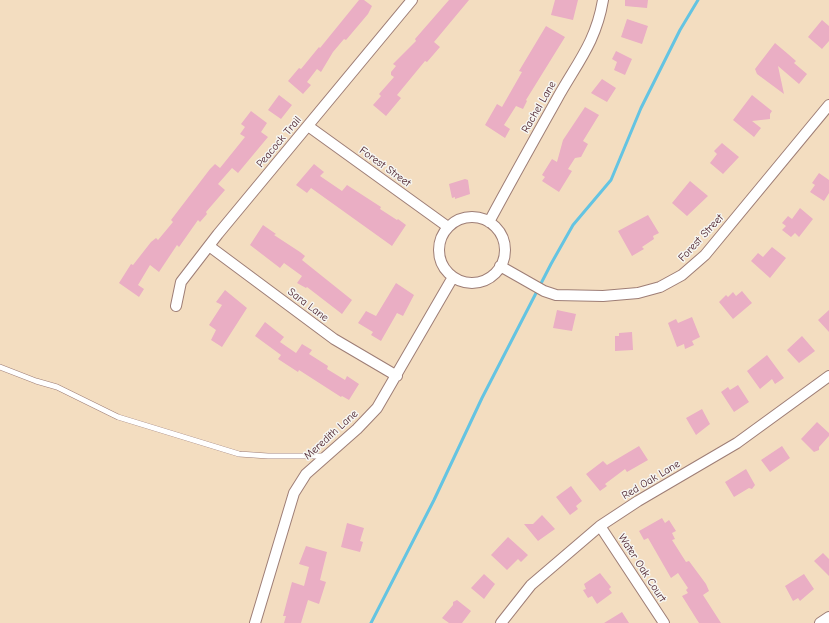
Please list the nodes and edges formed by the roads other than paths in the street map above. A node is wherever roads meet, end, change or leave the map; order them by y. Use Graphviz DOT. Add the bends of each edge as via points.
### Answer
graph roads {
  1 [pos="412,0"];
  2 [pos="603,0"];
  3 [pos="829,104"];
  4 [pos="308,126"];
  5 [pos="488,222"];
  6 [pos="448,228"];
  7 [pos="209,246"];
  8 [pos="500,266"];
  9 [pos="453,278"];
  10 [pos="176,306"];
  11 [pos="0,367"];
  12 [pos="397,376"];
  13 [pos="829,376"];
  14 [pos="325,456"];
  15 [pos="600,526"];
  16 [pos="829,617"];
  17 [pos="255,623"];
  18 [pos="501,623"];
  19 [pos="664,623"];
  20 [pos="820,623"];
  1 -- 4 [label="street, Peacock Trail"];
  2 -- 5 [label="street, Rachel Lane" via="600,19 591,43"];
  3 -- 8 [label="street, Forest Street" via="705,254 682,275 660,287 638,293 603,296 556,295"];
  4 -- 6 [label="street, Forest Street"];
  4 -- 7 [label="street, Peacock Trail"];
  5 -- 6 [label="street" via="472,217 455,222"];
  5 -- 8 [label="street" via="502,237 504,256"];
  6 -- 9 [label="street" via="442,237 439,254 445,270"];
  7 -- 10 [label="street, Peacock Trail" via="181,282"];
  7 -- 12 [label="street, Sara Lane" via="334,339"];
  8 -- 9 [label="street" via="485,280 474,283"];
  9 -- 12 [label="street, Meredith Lane"];
  11 -- 14 [label="lane" via="57,387 118,417 239,454"];
  12 -- 14 [label="street, Meredith Lane" via="377,408"];
  13 -- 15 [label="street, Red Oak Lane" via="737,443"];
  14 -- 17 [label="street, Meredith Lane" via="306,474 294,493"];
  15 -- 18 [label="street, Red Oak Lane" via="531,585"];
  15 -- 19 [label="street, Water Oak Court"];
  16 -- 20 [label="street"];
}
